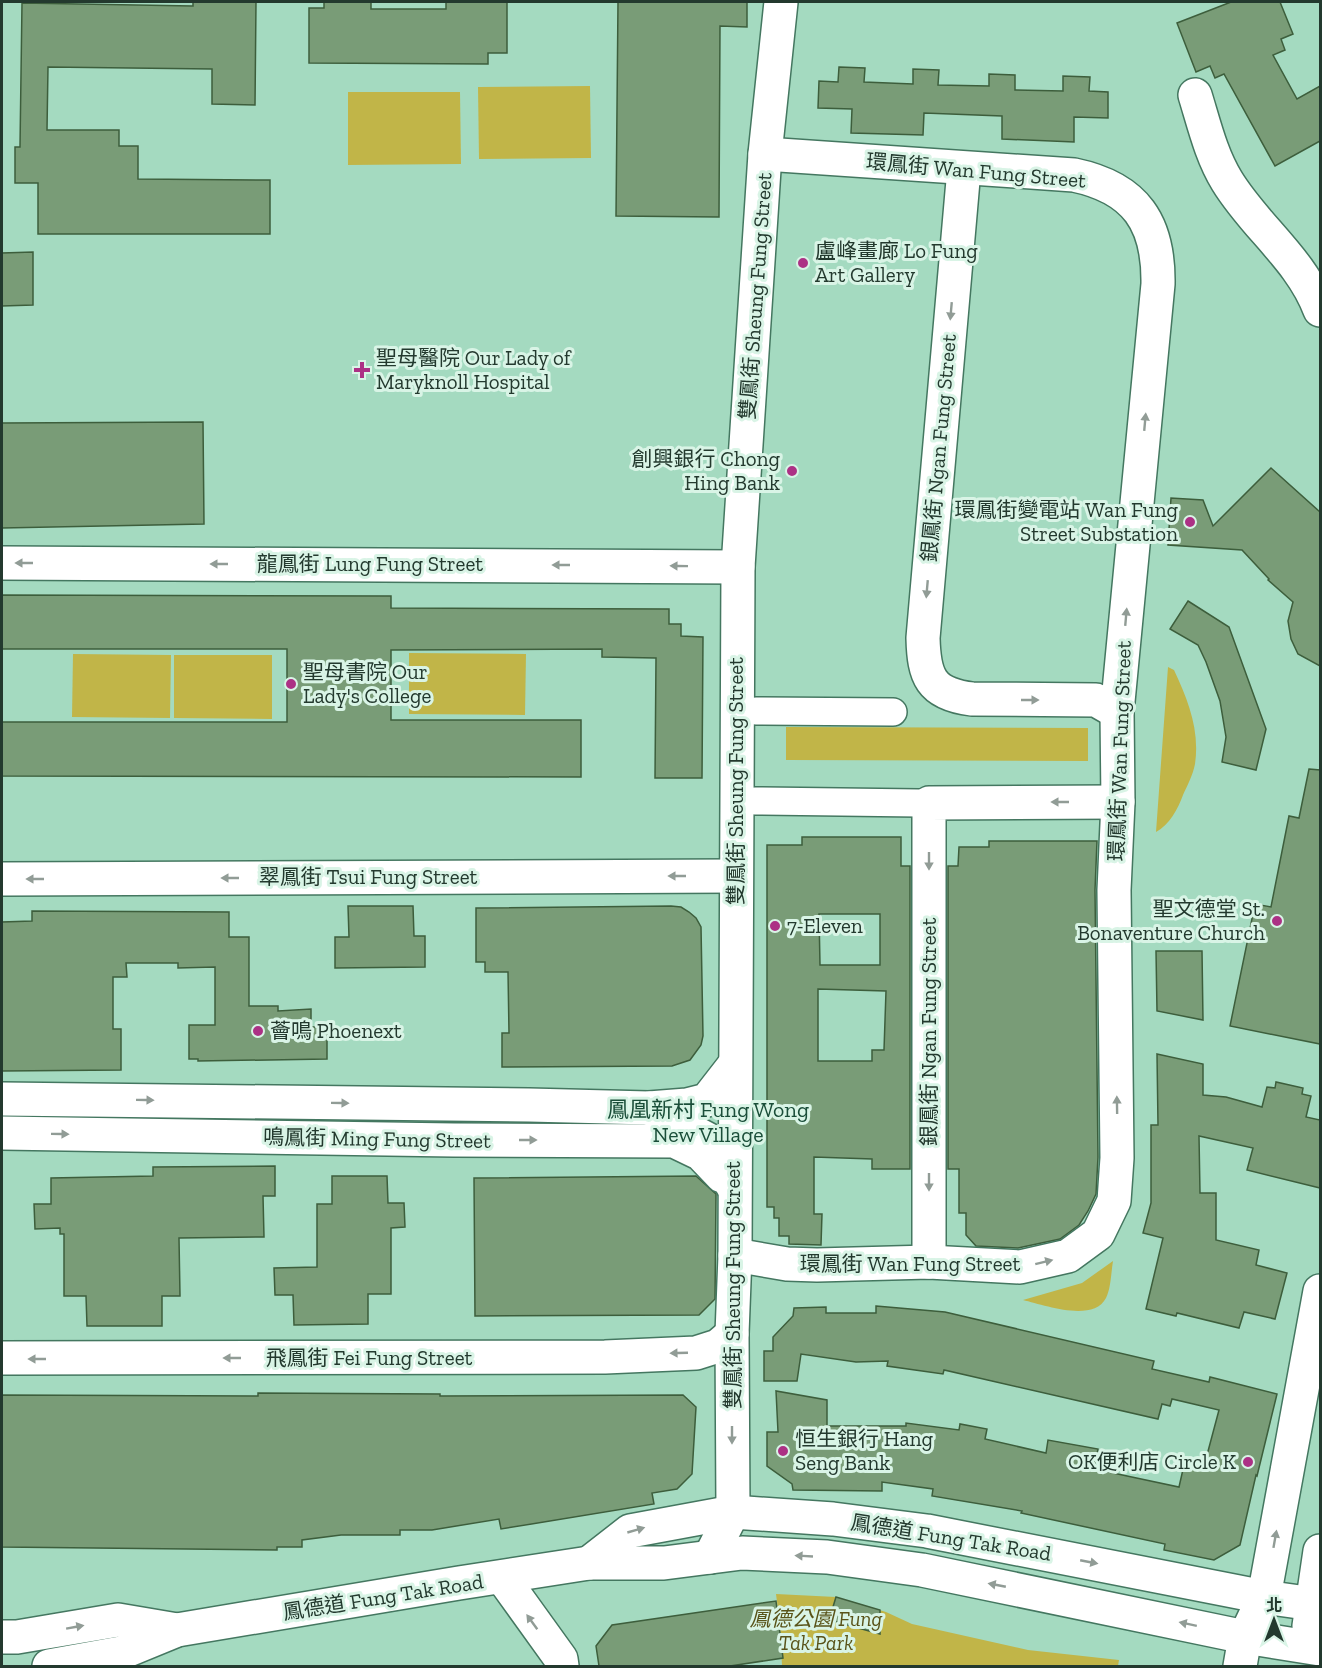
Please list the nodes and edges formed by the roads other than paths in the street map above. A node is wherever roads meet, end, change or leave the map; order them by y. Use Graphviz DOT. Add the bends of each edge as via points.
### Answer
graph roads {
  1 [pos="783,3"];
  2 [pos="1195,95"];
  3 [pos="765,154"];
  4 [pos="964,169"];
  5 [pos="1320,310"];
  6 [pos="2,563"];
  7 [pos="738,567"];
  8 [pos="756,711"];
  9 [pos="893,712"];
  10 [pos="1117,712"];
  11 [pos="755,801"];
  12 [pos="1118,802"];
  13 [pos="924,803"];
  14 [pos="735,876"];
  15 [pos="2,879"];
  16 [pos="735,1064"];
  17 [pos="2,1099"];
  18 [pos="649,1108"];
  19 [pos="2,1134"];
  20 [pos="734,1189"];
  21 [pos="735,1255"];
  22 [pos="929,1262"];
  23 [pos="1320,1291"];
  24 [pos="732,1334"];
  25 [pos="2,1358"];
  26 [pos="733,1512"];
  27 [pos="1320,1551"];
  28 [pos="710,1557"];
  29 [pos="589,1563"];
  30 [pos="502,1577"];
  31 [pos="1264,1597"];
  32 [pos="1316,1605"];
  33 [pos="177,1630"];
  34 [pos="9,1637"];
  35 [pos="1242,1652"];
  36 [pos="1310,1654"];
  37 [pos="49,1666"];
  38 [pos="562,1666"];
  1 -- 3 [label="street, 雙鳳街 Sheung Fung Street"];
  2 -- 5 [label="street" via="1226,180 1307,281"];
  3 -- 4 [label="street, 環鳳街 Wan Fung Street"];
  3 -- 7 [label="street, 雙鳳街 Sheung Fung Street"];
  10 -- 4 [label="street, 環鳳街 Wan Fung Street, one-way" via="1158,284 1154,239 1135,207 1121,194 1092,179"];
  4 -- 10 [label="street, 銀鳳街 Ngan Fung Street, one-way" via="923,638 926,671 942,692 956,697 1096,700"];
  7 -- 6 [label="street, 龍鳳街 Lung Fung Street, one-way"];
  7 -- 14 [label="street, 雙鳳街 Sheung Fung Street"];
  8 -- 9 [label="street"];
  10 -- 12 [label="street, 環鳳街 Wan Fung Street"];
  11 -- 13 [label="street"];
  12 -- 13 [label="street, one-way"];
  22 -- 12 [label="street, 環鳳街 Wan Fung Street, one-way" via="1020,1267 1068,1256 1098,1234 1114,1201 1117,1158 1114,890"];
  13 -- 22 [label="street, 銀鳳街 Ngan Fung Street, one-way"];
  14 -- 15 [label="street, 翠鳳街 Tsui Fung Street, one-way"];
  14 -- 16 [label="street, 雙鳳街 Sheung Fung Street"];
  16 -- 18 [label="street, 鳴鳳街 Ming Fung Street" via="707,1100"];
  16 -- 20 [label="street, 雙鳳街 Sheung Fung Street"];
  17 -- 18 [label="street, 鳴鳳街 Ming Fung Street, one-way"];
  18 -- 20 [label="street" via="709,1140"];
  19 -- 20 [label="street, 鳴鳳街 Ming Fung Street, one-way" via="674,1141 701,1154"];
  20 -- 21 [label="street, 雙鳳街 Sheung Fung Street"];
  21 -- 22 [label="street, 環鳳街 Wan Fung Street" via="787,1264"];
  21 -- 24 [label="street, 雙鳳街 Sheung Fung Street"];
  31 -- 23 [label="street, one-way"];
  24 -- 25 [label="street, 飛鳳街 Fei Fung Street, one-way" via="718,1346 696,1353 605,1357"];
  24 -- 26 [label="street, 雙鳳街 Sheung Fung Street, one-way"];
  26 -- 28 [label="street, 雙鳳街 Sheung Fung Street"];
  29 -- 26 [label="street, 鳳德道 Fung Tak Road, one-way" via="630,1531"];
  26 -- 31 [label="street, 鳳德道 Fung Tak Road, one-way" via="927,1531"];
  27 -- 32 [label="street"];
  28 -- 29 [label="street, 鳳德道 Fung Tak Road" via="664,1563"];
  35 -- 28 [label="street, 鳳德道 Fung Tak Road, one-way" via="922,1570 827,1557 742,1553"];
  29 -- 30 [label="street, 鳳德道 Fung Tak Road"];
  30 -- 33 [label="street, 鳳德道 Fung Tak Road"];
  38 -- 30 [label="street, one-way" via="561,1659"];
  31 -- 32 [label="street, 鳳德道 Fung Tak Road"];
  31 -- 35 [label="street"];
  32 -- 36 [label="street"];
  34 -- 33 [label="street, 鳳德道 Fung Tak Road, one-way" via="118,1620"];
  33 -- 37 [label="street, 鳳德道 Fung Tak Road" via="121,1653"];
  35 -- 36 [label="street, 鳳德道 Fung Tak Road"];
}
